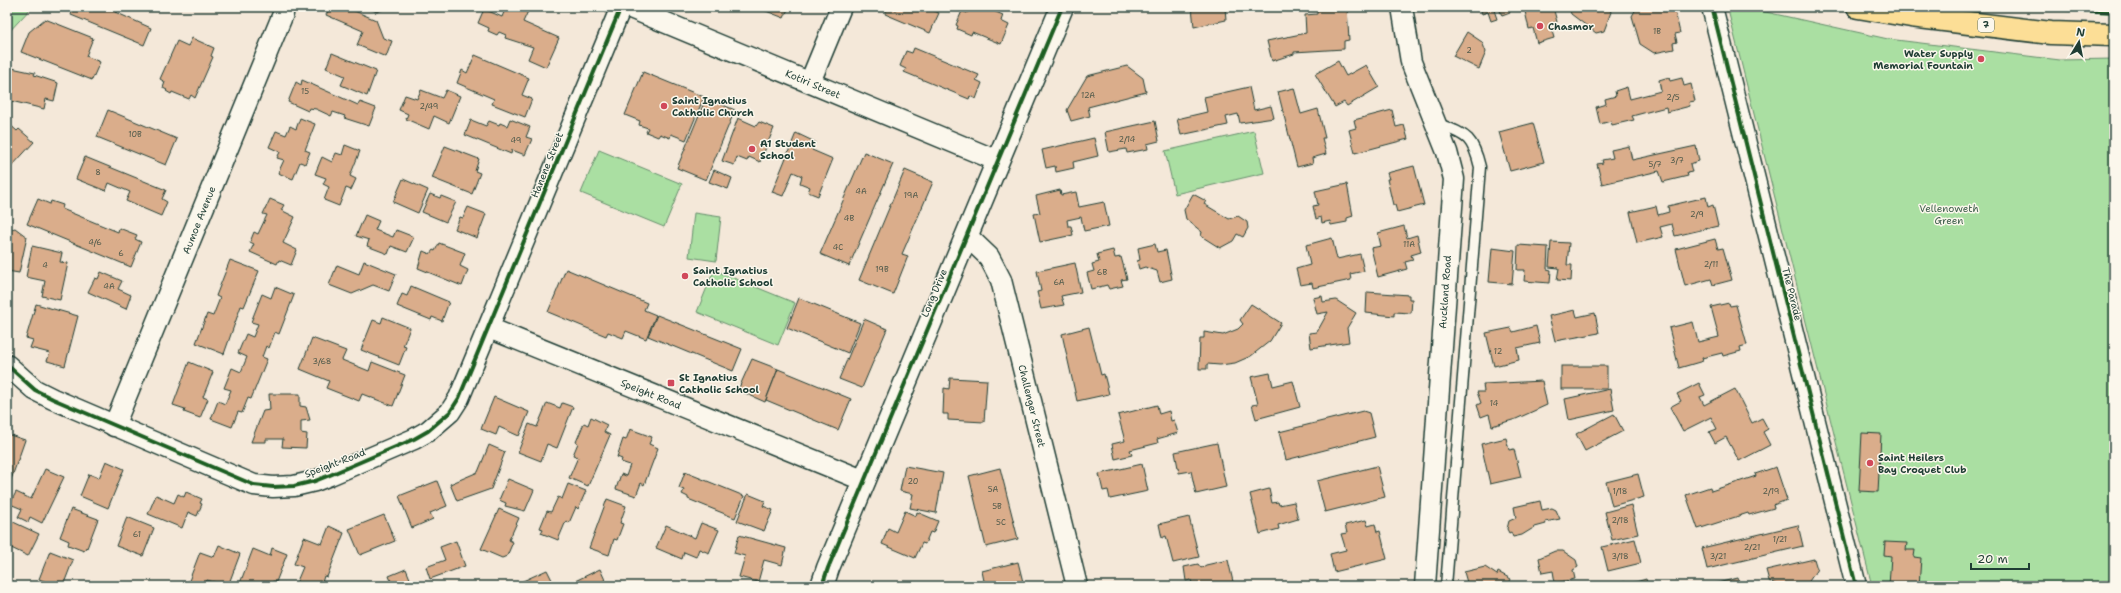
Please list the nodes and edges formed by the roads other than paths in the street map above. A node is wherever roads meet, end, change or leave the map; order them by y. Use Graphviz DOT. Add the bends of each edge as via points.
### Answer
graph roads {
  1 [pos="621,7"];
  2 [pos="628,7"];
  3 [pos="840,7"];
  4 [pos="1062,7"];
  5 [pos="1402,7"];
  6 [pos="1712,7"];
  7 [pos="1858,7"];
  8 [pos="283,14"];
  9 [pos="2114,35"];
  10 [pos="810,82"];
  11 [pos="1434,122"];
  12 [pos="998,161"];
  13 [pos="967,236"];
  14 [pos="489,328"];
  15 [pos="7,365"];
  16 [pos="114,426"];
  17 [pos="865,481"];
  18 [pos="822,586"];
  19 [pos="1077,586"];
  20 [pos="1425,586"];
  21 [pos="1446,586"];
  22 [pos="1856,586"];
  1 -- 14 [label="street, Hanene Street"];
  2 -- 10 [label="street, Kotiri Street"];
  3 -- 10 [label="street"];
  4 -- 12 [label="street, Long Drive"];
  5 -- 11 [label="street, Auckland Road" via="1411,62"];
  6 -- 22 [label="street, The Parade" via="1712,16"];
  7 -- 9 [label="main road, 7" via="2051,33"];
  8 -- 16 [label="street, Aumoe Avenue"];
  10 -- 12 [label="street, Kotiri Street"];
  11 -- 20 [label="street, Auckland Road" via="1448,152 1454,179"];
  11 -- 21 [label="lane" via="1466,135 1476,150 1480,167"];
  12 -- 13 [label="street, Long Drive"];
  13 -- 17 [label="street, Long Drive"];
  13 -- 19 [label="street, Challenger Street" via="989,257 1001,280"];
  14 -- 16 [label="street, Speight Road" via="459,398 439,423 414,439 315,481 294,486 273,487 254,484"];
  14 -- 17 [label="street, Speight Road"];
  15 -- 16 [label="street, Speight Road" via="35,390"];
  17 -- 18 [label="street, Long Drive"];
}
